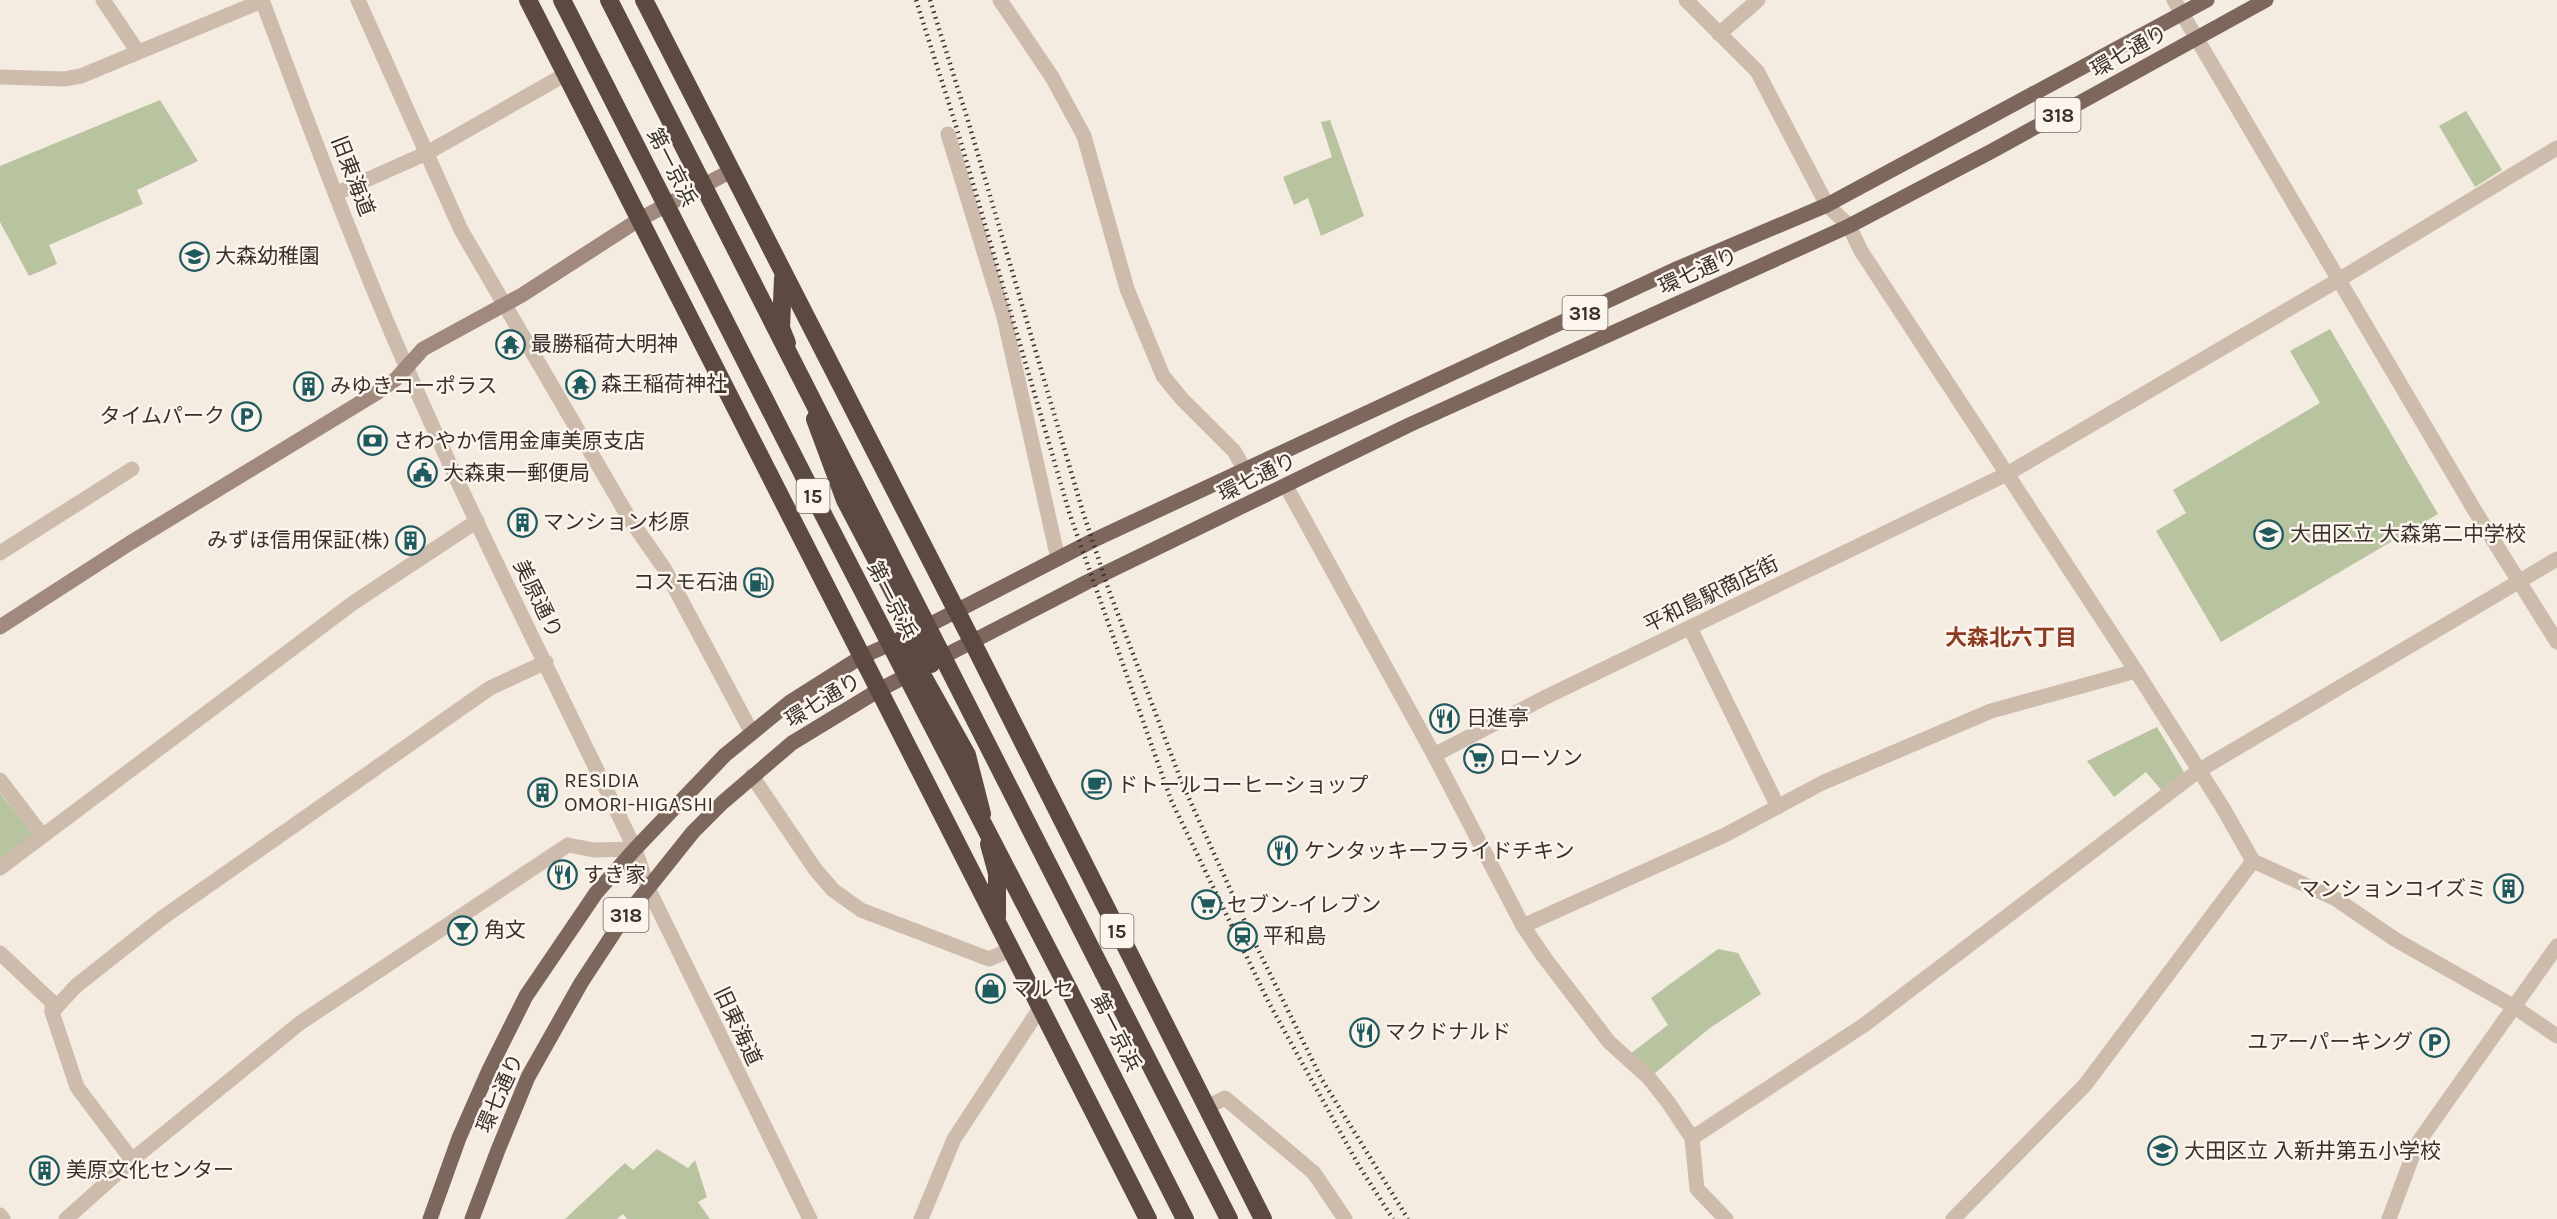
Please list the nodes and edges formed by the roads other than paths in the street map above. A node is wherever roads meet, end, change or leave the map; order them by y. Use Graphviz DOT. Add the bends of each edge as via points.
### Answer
graph roads {
  1 [pos="103,0"];
  2 [pos="262,0"];
  3 [pos="358,0"];
  4 [pos="528,0"];
  5 [pos="562,0"];
  6 [pos="609,0"];
  7 [pos="644,0"];
  8 [pos="1000,0"];
  9 [pos="1686,0"];
  10 [pos="1758,0"];
  11 [pos="2207,0"];
  12 [pos="2266,0"];
  13 [pos="2178,7"];
  14 [pos="1719,34"];
  15 [pos="2195,39"];
  16 [pos="138,52"];
  17 [pos="566,74"];
  18 [pos="0,77"];
  19 [pos="948,134"];
  20 [pos="2557,148"];
  21 [pos="427,153"];
  22 [pos="730,171"];
  23 [pos="337,193"];
  24 [pos="1827,205"];
  25 [pos="640,219"];
  26 [pos="1849,226"];
  27 [pos="783,277"];
  28 [pos="2340,279"];
  29 [pos="503,305"];
  30 [pos="406,366"];
  31 [pos="132,469"];
  32 [pos="1245,470"];
  33 [pos="2007,474"];
  34 [pos="1286,486"];
  35 [pos="477,521"];
  36 [pos="0,553"];
  37 [pos="1058,559"];
  38 [pos="2557,559"];
  39 [pos="2518,582"];
  40 [pos="956,612"];
  41 [pos="0,627"];
  42 [pos="1690,628"];
  43 [pos="908,636"];
  44 [pos="2557,642"];
  45 [pos="973,643"];
  46 [pos="861,657"];
  47 [pos="546,662"];
  48 [pos="925,667"];
  49 [pos="2136,671"];
  50 [pos="879,690"];
  51 [pos="752,733"];
  52 [pos="1434,755"];
  53 [pos="2198,771"];
  54 [pos="752,776"];
  55 [pos="0,780"];
  56 [pos="1778,807"];
  57 [pos="42,835"];
  58 [pos="635,849"];
  59 [pos="2253,861"];
  60 [pos="0,868"];
  61 [pos="648,888"];
  62 [pos="997,922"];
  63 [pos="1523,926"];
  64 [pos="2557,946"];
  65 [pos="1010,950"];
  66 [pos="0,953"];
  67 [pos="2513,1006"];
  68 [pos="1040,1008"];
  69 [pos="52,1012"];
  70 [pos="2557,1036"];
  71 [pos="1207,1107"];
  72 [pos="1692,1138"];
  73 [pos="132,1160"];
  74 [pos="0,1215"];
  75 [pos="3,1219"];
  76 [pos="66,1219"];
  77 [pos="430,1219"];
  78 [pos="472,1219"];
  79 [pos="810,1219"];
  80 [pos="921,1219"];
  81 [pos="1148,1219"];
  82 [pos="1185,1219"];
  83 [pos="1229,1219"];
  84 [pos="1263,1219"];
  85 [pos="1345,1219"];
  86 [pos="1726,1219"];
  87 [pos="1953,1219"];
  88 [pos="2389,1219"];
  1 -- 16 [label="street"];
  2 -- 16 [label="street"];
  2 -- 23 [label="street, 旧東海道"];
  3 -- 21 [label="street"];
  4 -- 17 [label="highway, 15"];
  5 -- 82 [label="highway, 第一京浜 / 15, bridge"];
  6 -- 83 [label="highway, 第一京浜 / 15, bridge"];
  7 -- 22 [label="highway, 15"];
  8 -- 32 [label="street" via="1052,77 1084,136 1127,290 1163,376 1234,451"];
  9 -- 14 [label="street"];
  10 -- 14 [label="street"];
  11 -- 13 [label="main road, 環七通り / 318"];
  12 -- 15 [label="main road, 環七通り / 318"];
  13 -- 15 [label="street"];
  13 -- 24 [label="main road, 環七通り / 318"];
  14 -- 24 [label="street" via="1757,72"];
  15 -- 26 [label="main road, 環七通り / 318"];
  15 -- 28 [label="street"];
  16 -- 18 [label="street" via="72,79"];
  17 -- 21 [label="street"];
  17 -- 25 [label="highway, 15"];
  19 -- 37 [label="street" via="1004,316"];
  20 -- 28 [label="street, 平和島駅商店街"];
  21 -- 23 [label="street"];
  21 -- 29 [label="street" via="460,230"];
  22 -- 25 [label="street"];
  22 -- 27 [label="highway, 15"];
  23 -- 30 [label="street, 旧東海道"];
  24 -- 26 [label="street"];
  24 -- 32 [label="main road, 環七通り / 318" via="1674,270"];
  25 -- 29 [label="street"];
  25 -- 46 [label="highway, 15"];
  26 -- 33 [label="street" via="1861,251"];
  26 -- 34 [label="main road, 環七通り / 318" via="1409,424"];
  27 -- 40 [label="highway, 15"];
  27 -- 43 [label="highway, 15" via="785,339 845,500"];
  28 -- 33 [label="street, 平和島駅商店街"];
  28 -- 39 [label="street"];
  29 -- 30 [label="street" via="423,349"];
  29 -- 51 [label="street" via="629,518 664,568"];
  30 -- 35 [label="street, 美原通り"];
  30 -- 41 [label="street" via="378,392"];
  31 -- 36 [label="street"];
  32 -- 37 [label="main road, 環七通り / 318"];
  33 -- 42 [label="street, 平和島駅商店街"];
  33 -- 49 [label="street"];
  34 -- 45 [label="main road, 環七通り / 318" via="1087,582"];
  34 -- 52 [label="street"];
  35 -- 47 [label="street, 美原通り"];
  35 -- 57 [label="street" via="353,603"];
  37 -- 40 [label="main road, 環七通り / 318"];
  38 -- 39 [label="street"];
  39 -- 44 [label="street"];
  39 -- 53 [label="street"];
  40 -- 43 [label="main road, 環七通り / 318"];
  40 -- 45 [label="highway, 15"];
  42 -- 52 [label="street, 平和島駅商店街"];
  42 -- 56 [label="street"];
  43 -- 46 [label="main road, 環七通り / 318"];
  43 -- 48 [label="highway"];
  45 -- 48 [label="main road, 環七通り / 318"];
  45 -- 71 [label="highway, 15"];
  46 -- 50 [label="highway, 15"];
  46 -- 51 [label="main road, 環七通り / 318" via="790,702"];
  47 -- 58 [label="street, 美原通り"];
  47 -- 69 [label="street" via="490,688 162,918 76,986"];
  48 -- 50 [label="main road, 環七通り / 318"];
  48 -- 62 [label="highway" via="967,755 997,873"];
  49 -- 53 [label="street"];
  49 -- 56 [label="street" via="1991,711 1822,783"];
  50 -- 54 [label="main road, 環七通り / 318" via="792,743"];
  50 -- 62 [label="highway, 15"];
  51 -- 58 [label="main road, 環七通り / 318" via="725,755"];
  52 -- 63 [label="street"];
  53 -- 59 [label="street"];
  53 -- 72 [label="street" via="1864,1025"];
  54 -- 61 [label="main road, 環七通り / 318" via="693,832"];
  54 -- 65 [label="street" via="815,869 833,890 861,910 989,960"];
  55 -- 57 [label="street"];
  56 -- 63 [label="street" via="1725,836"];
  57 -- 60 [label="street"];
  58 -- 61 [label="street, 旧東海道"];
  58 -- 73 [label="street" via="568,845 300,1023"];
  58 -- 77 [label="main road, 環七通り / 318" via="596,893 526,996 459,1138"];
  59 -- 67 [label="street" via="2336,899 2396,940"];
  59 -- 87 [label="street" via="2085,1085"];
  61 -- 78 [label="main road, 環七通り / 318" via="580,983 528,1077"];
  61 -- 79 [label="street, 旧東海道"];
  62 -- 65 [label="highway, 15"];
  63 -- 72 [label="street" via="1609,1042 1649,1078"];
  64 -- 67 [label="street"];
  65 -- 68 [label="highway, 15"];
  66 -- 69 [label="street" via="52,1002"];
  67 -- 70 [label="street"];
  67 -- 88 [label="street" via="2417,1144"];
  68 -- 80 [label="street" via="954,1139"];
  68 -- 81 [label="highway, 15"];
  69 -- 73 [label="street" via="77,1087"];
  71 -- 84 [label="highway, 15"];
  71 -- 85 [label="street" via="1225,1098 1314,1173"];
  72 -- 86 [label="street" via="1697,1189"];
  73 -- 76 [label="street"];
  74 -- 75 [label="street"];
}
